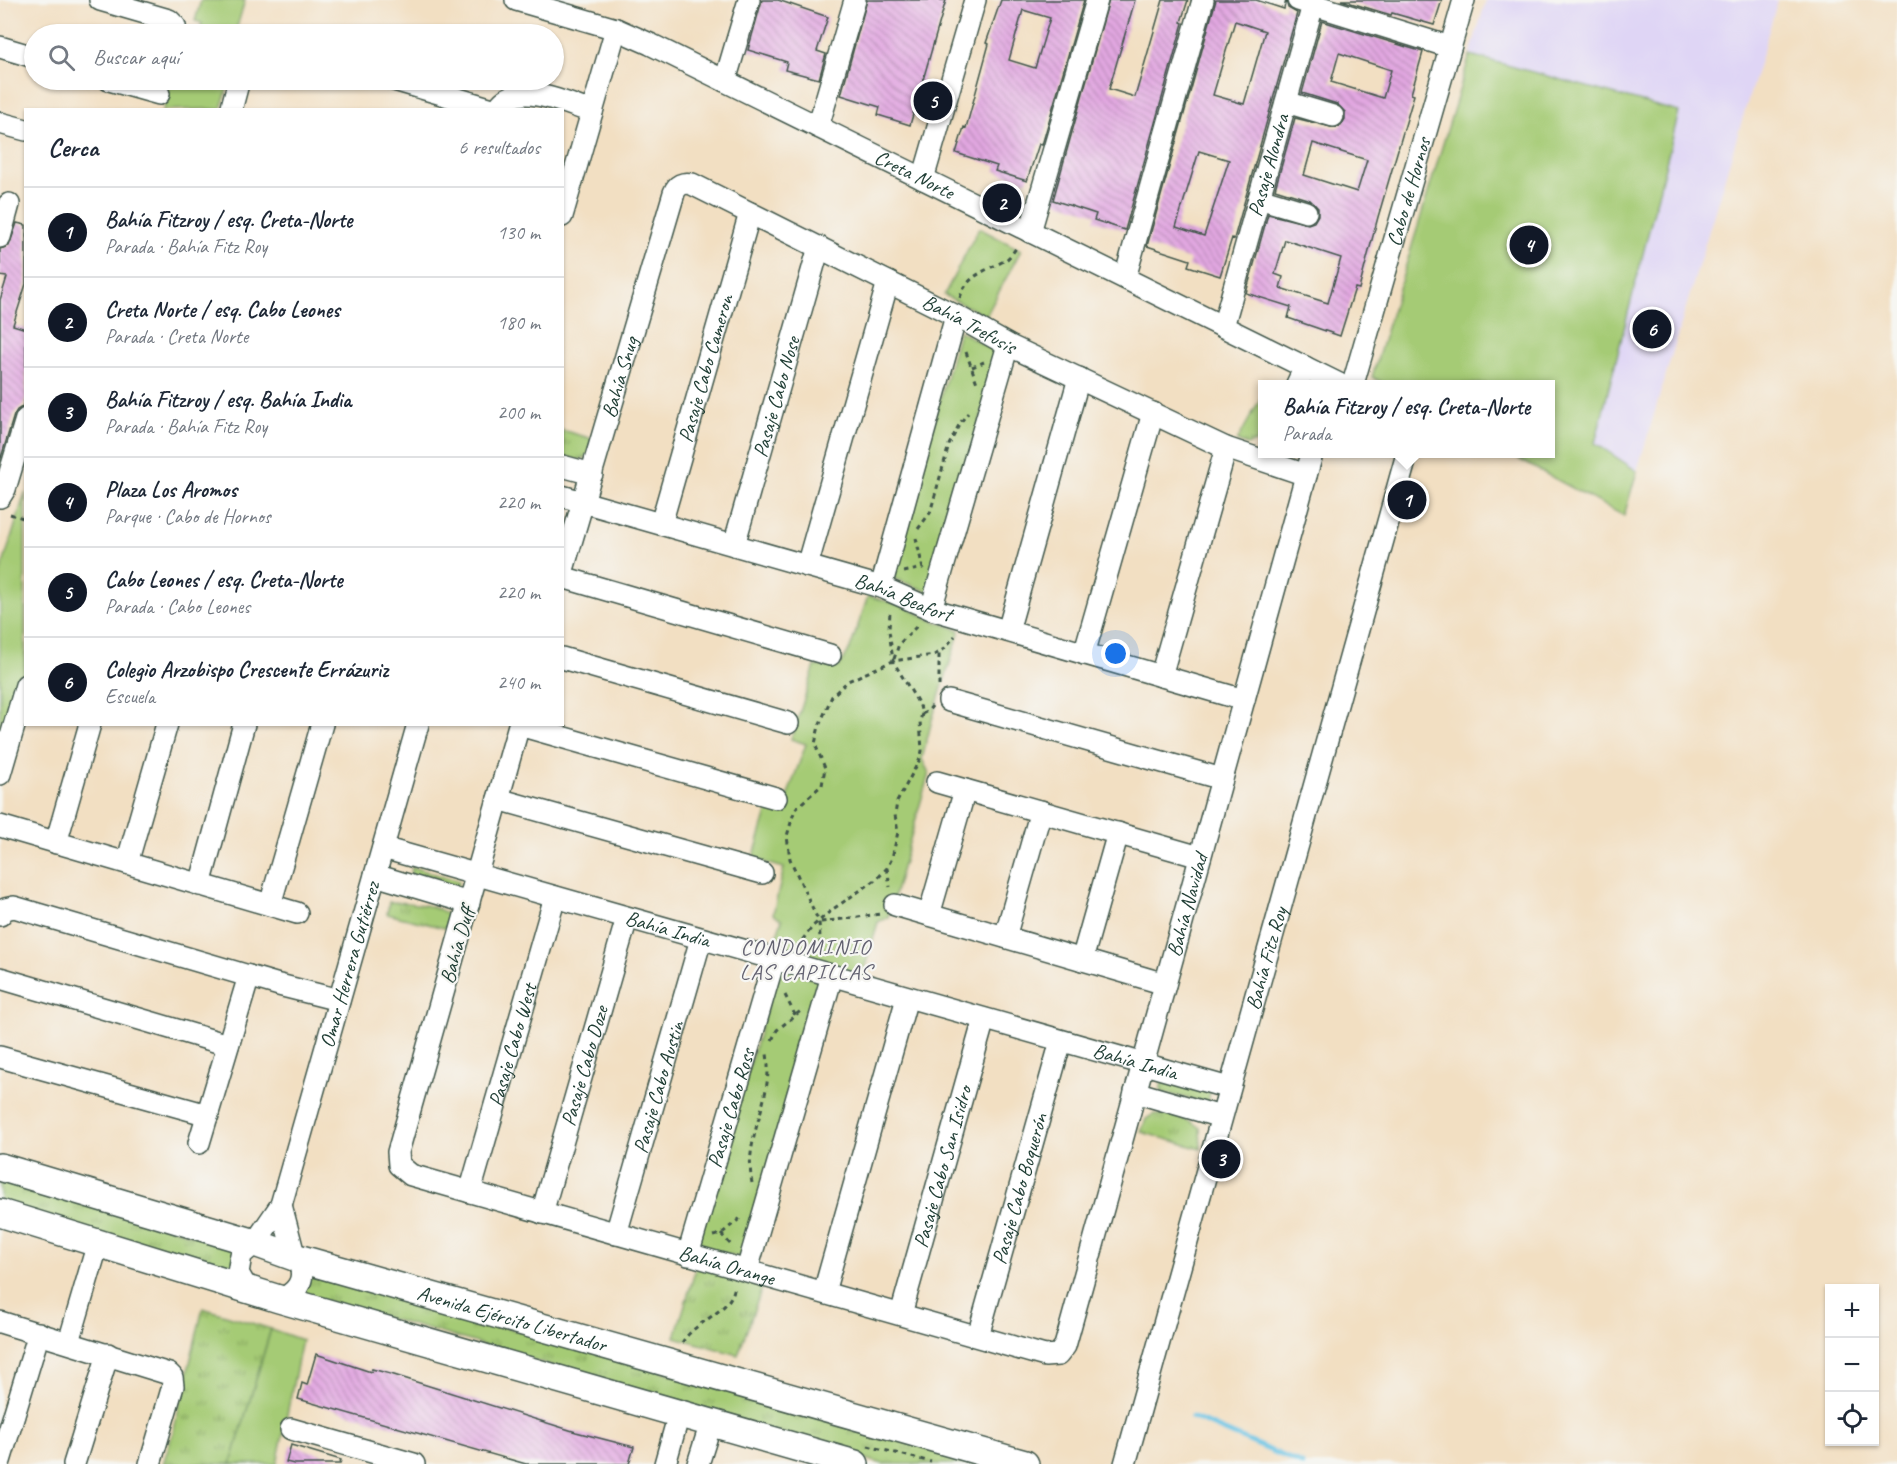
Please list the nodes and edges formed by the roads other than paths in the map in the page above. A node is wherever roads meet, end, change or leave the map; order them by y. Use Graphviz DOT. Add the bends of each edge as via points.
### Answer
graph roads {
  1 [pos="100,0"];
  2 [pos="516,0"];
  3 [pos="749,0"];
  4 [pos="855,0"];
  5 [pos="975,0"];
  6 [pos="1097,0"];
  7 [pos="1203,0"];
  8 [pos="1464,0"];
  9 [pos="1306,2"];
  10 [pos="173,24"];
  11 [pos="616,29"];
  12 [pos="0,47"];
  13 [pos="1450,47"];
  14 [pos="24,54"];
  15 [pos="725,81"];
  16 [pos="237,90"];
  17 [pos="428,90"];
  18 [pos="1286,102"];
  19 [pos="233,108"];
  20 [pos="489,108"];
  21 [pos="498,108"];
  22 [pos="592,112"];
  23 [pos="1333,116"];
  24 [pos="0,123"];
  25 [pos="818,127"];
  26 [pos="24,129"];
  27 [pos="923,178"];
  28 [pos="681,184"];
  29 [pos="1259,198"];
  30 [pos="12,204"];
  31 [pos="564,209"];
  32 [pos="1306,212"];
  33 [pos="750,213"];
  34 [pos="1030,232"];
  35 [pos="0,237"];
  36 [pos="819,247"];
  37 [pos="1125,279"];
  38 [pos="888,282"];
  39 [pos="958,317"];
  40 [pos="1223,327"];
  41 [pos="1008,345"];
  42 [pos="1301,376"];
  43 [pos="1079,378"];
  44 [pos="1321,380"];
  45 [pos="1342,380"];
  46 [pos="1154,413"];
  47 [pos="24,426"];
  48 [pos="1226,448"];
  49 [pos="1258,456"];
  50 [pos="1264,458"];
  51 [pos="1311,458"];
  52 [pos="1406,458"];
  53 [pos="564,467"];
  54 [pos="591,474"];
  55 [pos="1306,475"];
  56 [pos="564,497"];
  57 [pos="584,502"];
  58 [pos="4,505"];
  59 [pos="661,524"];
  60 [pos="734,545"];
  61 [pos="807,566"];
  62 [pos="564,568"];
  63 [pos="564,576"];
  64 [pos="881,587"];
  65 [pos="928,608"];
  66 [pos="1008,631"];
  67 [pos="1084,654"];
  68 [pos="830,655"];
  69 [pos="564,659"];
  70 [pos="1161,676"];
  71 [pos="24,692"];
  72 [pos="1244,700"];
  73 [pos="949,701"];
  74 [pos="789,723"];
  75 [pos="89,726"];
  76 [pos="166,726"];
  77 [pos="243,726"];
  78 [pos="321,726"];
  79 [pos="417,726"];
  80 [pos="518,726"];
  81 [pos="526,726"];
  82 [pos="0,774"];
  83 [pos="1222,779"];
  84 [pos="937,782"];
  85 [pos="965,790"];
  86 [pos="498,798"];
  87 [pos="776,798"];
  88 [pos="1041,811"];
  89 [pos="0,826"];
  90 [pos="1118,833"];
  91 [pos="56,843"];
  92 [pos="382,848"];
  93 [pos="1200,857"];
  94 [pos="127,863"];
  95 [pos="762,873"];
  96 [pos="375,875"];
  97 [pos="477,875"];
  98 [pos="200,885"];
  99 [pos="555,897"];
  100 [pos="469,903"];
  101 [pos="270,905"];
  102 [pos="895,905"];
  103 [pos="297,913"];
  104 [pos="0,915"];
  105 [pos="929,915"];
  106 [pos="627,918"];
  107 [pos="1005,937"];
  108 [pos="701,939"];
  109 [pos="774,960"];
  110 [pos="1082,960"];
  111 [pos="826,974"];
  112 [pos="249,976"];
  113 [pos="0,978"];
  114 [pos="1165,984"];
  115 [pos="907,998"];
  116 [pos="339,1000"];
  117 [pos="984,1019"];
  118 [pos="1061,1041"];
  119 [pos="228,1045"];
  120 [pos="0,1057"];
  121 [pos="1143,1065"];
  122 [pos="1228,1088"];
  123 [pos="1135,1092"];
  124 [pos="208,1115"];
  125 [pos="1221,1117"];
  126 [pos="199,1143"];
  127 [pos="399,1165"];
  128 [pos="0,1167"];
  129 [pos="470,1192"];
  130 [pos="281,1205"];
  131 [pos="0,1213"];
  132 [pos="542,1213"];
  133 [pos="616,1234"];
  134 [pos="98,1243"];
  135 [pos="255,1243"];
  136 [pos="690,1248"];
  137 [pos="294,1257"];
  138 [pos="742,1269"];
  139 [pos="247,1289"];
  140 [pos="824,1292"];
  141 [pos="279,1299"];
  142 [pos="901,1314"];
  143 [pos="0,1322"];
  144 [pos="39,1333"];
  145 [pos="978,1336"];
  146 [pos="69,1342"];
  147 [pos="108,1354"];
  148 [pos="1058,1355"];
  149 [pos="679,1414"];
  150 [pos="711,1423"];
  151 [pos="291,1428"];
  152 [pos="0,1461"];
  153 [pos="75,1464"];
  154 [pos="150,1464"];
  155 [pos="414,1464"];
  156 [pos="665,1464"];
  157 [pos="698,1464"];
  158 [pos="855,1464"];
  159 [pos="1025,1464"];
  160 [pos="1125,1464"];
  1 -- 10 [label="street"];
  2 -- 11 [label="street, Creta Norte"];
  3 -- 15 [label="street"];
  4 -- 25 [label="street"];
  5 -- 27 [label="street"];
  6 -- 34 [label="street"];
  7 -- 37 [label="street"];
  8 -- 13 [label="street, Cabo de Hornos"];
  9 -- 13 [label="street"];
  9 -- 18 [label="street, Pasaje Alondra"];
  11 -- 15 [label="street, Creta Norte"];
  11 -- 22 [label="street"];
  12 -- 14 [label="street"];
  13 -- 45 [label="street, Cabo de Hornos"];
  15 -- 25 [label="street, Creta Norte"];
  16 -- 19 [label="street"];
  17 -- 20 [label="street"];
  18 -- 23 [label="street"];
  18 -- 29 [label="street, Pasaje Alondra"];
  21 -- 22 [label="street" via="507,98 527,93"];
  22 -- 31 [label="street"];
  24 -- 26 [label="street"];
  25 -- 27 [label="street, Creta Norte"];
  27 -- 34 [label="street, Creta Norte"];
  28 -- 33 [label="street, Bahía Trefusis" via="692,184"];
  28 -- 54 [label="street, Bahía Snug" via="674,193"];
  29 -- 32 [label="street"];
  29 -- 40 [label="street, Pasaje Alondra"];
  30 -- 35 [label="street"];
  33 -- 36 [label="street, Bahía Trefusis"];
  33 -- 59 [label="street, Pasaje Cabo Cameron"];
  34 -- 37 [label="street, Creta Norte"];
  36 -- 38 [label="street, Bahía Trefusis"];
  36 -- 60 [label="street, Pasaje Cabo Nose"];
  37 -- 40 [label="street, Creta Norte"];
  38 -- 39 [label="street, Bahía Trefusis"];
  38 -- 61 [label="street"];
  39 -- 41 [label="street, Bahía Trefusis"];
  39 -- 64 [label="street"];
  40 -- 42 [label="street, Creta Norte"];
  41 -- 43 [label="street, Bahía Trefusis"];
  41 -- 65 [label="street"];
  42 -- 44 [label="street, Creta Norte"];
  43 -- 46 [label="street, Bahía Trefusis"];
  43 -- 66 [label="street"];
  46 -- 48 [label="street, Bahía Trefusis"];
  46 -- 67 [label="street"];
  47 -- 58 [label="street"];
  48 -- 49 [label="street, Bahía Trefusis"];
  48 -- 70 [label="street"];
  50 -- 55 [label="street, Bahía Trefusis"];
  51 -- 55 [label="street, Bahía Navidad"];
  52 -- 122 [label="street, Bahía Fitz Roy"];
  53 -- 54 [label="street"];
  54 -- 57 [label="street, Bahía Snug"];
  55 -- 72 [label="street, Bahía Navidad"];
  56 -- 57 [label="street, Bahía Beafort"];
  57 -- 59 [label="street, Bahía Beafort"];
  57 -- 62 [label="street, Bahía Snug"];
  59 -- 60 [label="street, Bahía Beafort"];
  60 -- 61 [label="street, Bahía Beafort"];
  61 -- 64 [label="street, Bahía Beafort"];
  63 -- 68 [label="street"];
  64 -- 65 [label="street, Bahía Beafort"];
  65 -- 66 [label="street, Bahía Beafort"];
  66 -- 67 [label="street, Bahía Beafort"];
  67 -- 70 [label="street, Bahía Beafort"];
  69 -- 74 [label="street"];
  70 -- 72 [label="street, Bahía Beafort"];
  71 -- 82 [label="street"];
  72 -- 83 [label="street, Bahía Navidad"];
  73 -- 83 [label="street"];
  75 -- 91 [label="street"];
  76 -- 94 [label="street"];
  77 -- 98 [label="street"];
  78 -- 101 [label="street"];
  79 -- 92 [label="street, Omar Herrera Gutiérrez"];
  80 -- 86 [label="street, Bahía Duff"];
  81 -- 87 [label="street"];
  83 -- 93 [label="street, Bahía Navidad"];
  84 -- 85 [label="street"];
  85 -- 88 [label="street"];
  85 -- 105 [label="street"];
  86 -- 95 [label="street"];
  86 -- 97 [label="street, Bahía Duff"];
  88 -- 90 [label="street"];
  88 -- 107 [label="street"];
  89 -- 91 [label="street"];
  90 -- 93 [label="street"];
  90 -- 110 [label="street"];
  91 -- 94 [label="street"];
  92 -- 96 [label="street, Omar Herrera Gutiérrez"];
  92 -- 97 [label="street, Bahía India"];
  93 -- 114 [label="street, Bahía Navidad"];
  94 -- 98 [label="street"];
  96 -- 100 [label="street"];
  96 -- 116 [label="street, Omar Herrera Gutiérrez"];
  97 -- 99 [label="street, Bahía India"];
  97 -- 100 [label="street, Bahía Duff"];
  98 -- 101 [label="street"];
  99 -- 106 [label="street, Bahía India"];
  99 -- 129 [label="street, Pasaje Cabo West"];
  100 -- 127 [label="street, Bahía Duff" via="398,1152"];
  101 -- 103 [label="street"];
  102 -- 105 [label="street"];
  104 -- 112 [label="street" via="5,909 14,908"];
  105 -- 107 [label="street"];
  106 -- 108 [label="street, Bahía India"];
  106 -- 132 [label="street, Pasaje Cabo Doze"];
  107 -- 110 [label="street"];
  108 -- 109 [label="street, Bahía India"];
  108 -- 133 [label="street, Pasaje Cabo Austin"];
  109 -- 111 [label="street, Bahía India"];
  109 -- 136 [label="street, Pasaje Cabo Ross"];
  110 -- 114 [label="street"];
  111 -- 115 [label="street, Bahía India"];
  111 -- 138 [label="street"];
  112 -- 116 [label="street"];
  112 -- 119 [label="street"];
  113 -- 119 [label="street"];
  114 -- 121 [label="street, Bahía Navidad"];
  115 -- 117 [label="street, Bahía India"];
  115 -- 140 [label="street"];
  116 -- 130 [label="street, Omar Herrera Gutiérrez"];
  117 -- 118 [label="street, Bahía India"];
  117 -- 142 [label="street, Pasaje Cabo San Isidro"];
  118 -- 121 [label="street, Bahía India"];
  118 -- 145 [label="street, Pasaje Cabo Boquerón"];
  119 -- 124 [label="street"];
  120 -- 124 [label="street"];
  121 -- 122 [label="street, Bahía India"];
  121 -- 123 [label="street, Bahía Navidad"];
  122 -- 125 [label="street, Bahía Fitz Roy"];
  123 -- 125 [label="street, Bahía India"];
  123 -- 148 [label="street, Bahía Navidad" via="1065,1346"];
  124 -- 126 [label="street"];
  125 -- 160 [label="street, Bahía Fitz Roy"];
  127 -- 129 [label="street, Bahía Orange" via="411,1175"];
  128 -- 135 [label="main road, Avenida Ejército Libertador"];
  129 -- 132 [label="street, Bahía Orange"];
  130 -- 135 [label="street, Omar Herrera Gutiérrez"];
  130 -- 137 [label="street, Omar Herrera Gutiérrez"];
  131 -- 134 [label="main road"];
  132 -- 133 [label="street, Bahía Orange"];
  133 -- 136 [label="street, Bahía Orange"];
  134 -- 139 [label="main road"];
  134 -- 146 [label="street"];
  135 -- 137 [label="main road, Avenida Ejército Libertador"];
  135 -- 139 [label="street, Omar Herrera Gutiérrez" via="238,1264 238,1273"];
  136 -- 138 [label="street, Bahía Orange"];
  137 -- 141 [label="street, Omar Herrera Gutiérrez" via="299,1264 300,1283 291,1295"];
  137 -- 159 [label="main road, Avenida Ejército Libertador"];
  138 -- 140 [label="street, Bahía Orange"];
  139 -- 141 [label="main road"];
  140 -- 142 [label="street, Bahía Orange"];
  141 -- 149 [label="main road"];
  142 -- 145 [label="street, Bahía Orange"];
  143 -- 144 [label="street"];
  144 -- 146 [label="street"];
  144 -- 152 [label="street"];
  145 -- 148 [label="street, Bahía Orange" via="1050,1357"];
  146 -- 147 [label="street"];
  147 -- 153 [label="street"];
  147 -- 154 [label="street" via="165,1371 172,1377 173,1386"];
  149 -- 150 [label="main road"];
  149 -- 156 [label="street"];
  150 -- 157 [label="street"];
  150 -- 158 [label="main road"];
  151 -- 155 [label="street"];
}
